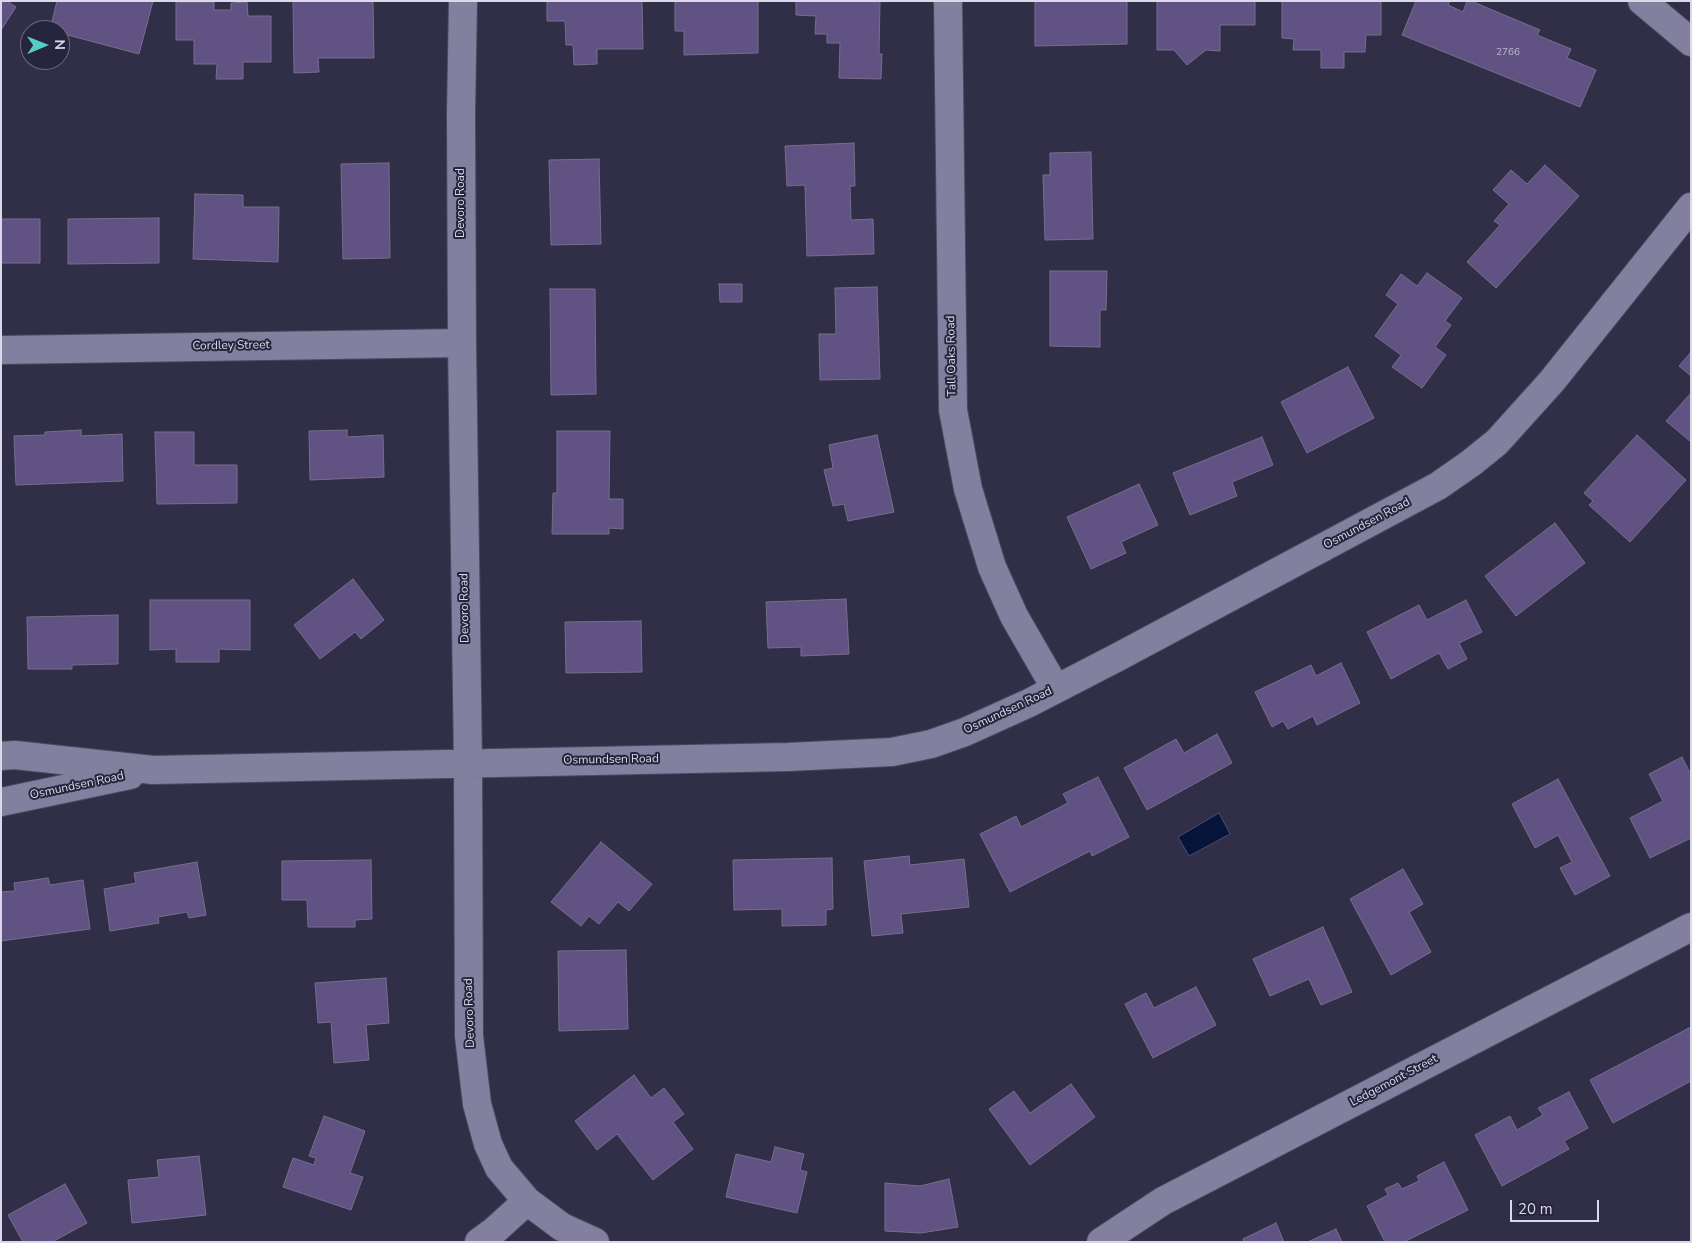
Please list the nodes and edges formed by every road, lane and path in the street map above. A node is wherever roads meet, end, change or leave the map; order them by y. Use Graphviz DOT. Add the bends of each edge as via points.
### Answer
graph roads {
  1 [pos="463,1"];
  2 [pos="948,1"];
  3 [pos="1642,1"];
  4 [pos="1691,42"];
  5 [pos="1691,207"];
  6 [pos="462,343"];
  7 [pos="1,350"];
  8 [pos="1056,689"];
  9 [pos="1,756"];
  10 [pos="468,763"];
  11 [pos="152,770"];
  12 [pos="1,802"];
  13 [pos="1691,926"];
  14 [pos="528,1201"];
  15 [pos="479,1242"];
  16 [pos="595,1242"];
  17 [pos="1101,1242"];
  1 -- 6 [label="street, Devoro Road"];
  2 -- 8 [label="street, Tall Oaks Road" via="952,410 968,489 992,566 1014,616"];
  3 -- 4 [label="street"];
  5 -- 8 [label="street, Osmundsen Road" via="1552,381 1497,442 1471,464 1438,486"];
  6 -- 7 [label="street, Cordley Street"];
  6 -- 10 [label="street, Devoro Road"];
  8 -- 10 [label="street, Osmundsen Road" via="964,732 931,744 892,752"];
  9 -- 11 [label="street, Osmundsen Road"];
  10 -- 11 [label="street, Osmundsen Road"];
  10 -- 14 [label="street, Devoro Road" via="469,1036 477,1104 488,1144 499,1168"];
  11 -- 12 [label="street, Osmundsen Road"];
  13 -- 17 [label="street, Ledgemont Street" via="1163,1201"];
  14 -- 15 [label="street"];
  14 -- 16 [label="street, Devoro Road" via="562,1227"];
}
